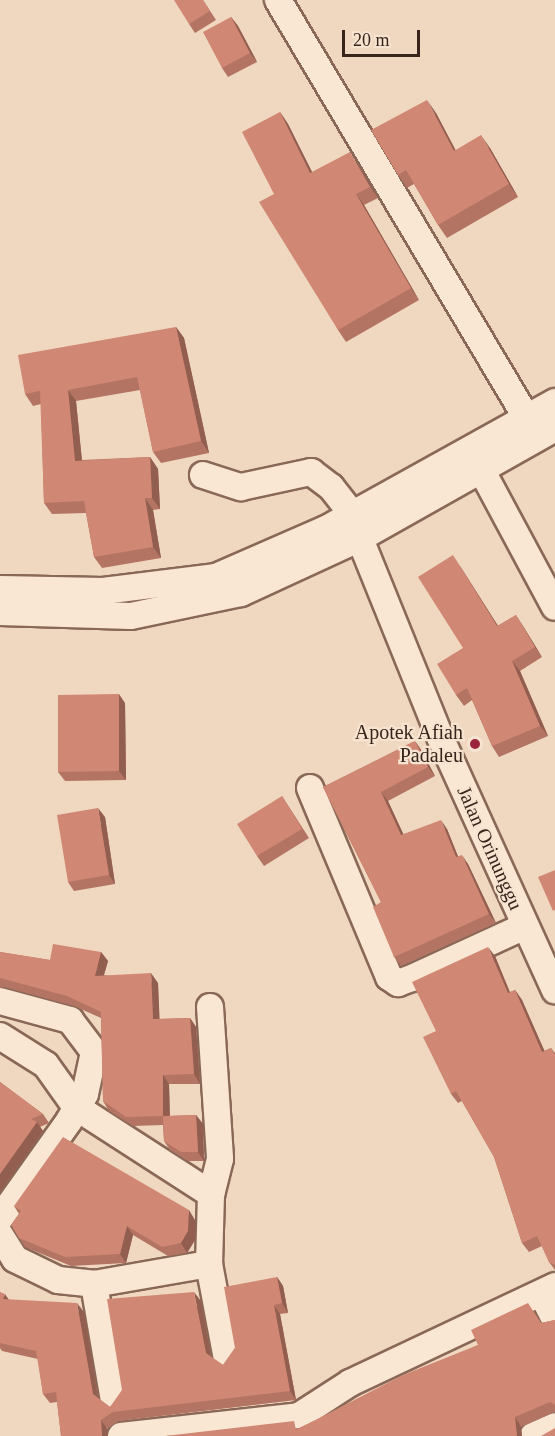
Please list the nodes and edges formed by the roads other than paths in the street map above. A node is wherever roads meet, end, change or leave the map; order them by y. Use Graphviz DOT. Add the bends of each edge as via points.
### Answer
graph roads {
  1 [pos="278,0"];
  2 [pos="555,402"];
  3 [pos="540,428"];
  4 [pos="482,471"];
  5 [pos="203,475"];
  6 [pos="355,523"];
  7 [pos="0,589"];
  8 [pos="555,607"];
  9 [pos="0,612"];
  10 [pos="310,788"];
  11 [pos="525,926"];
  12 [pos="555,990"];
  13 [pos="0,1001"];
  14 [pos="210,1007"];
  15 [pos="0,1036"];
  16 [pos="76,1107"];
  17 [pos="212,1194"];
  18 [pos="0,1218"];
  19 [pos="0,1235"];
  20 [pos="209,1264"];
  21 [pos="94,1284"];
  22 [pos="548,1290"];
  23 [pos="555,1320"];
  24 [pos="227,1359"];
  25 [pos="114,1401"];
  26 [pos="555,1426"];
  27 [pos="136,1435"];
  28 [pos="533,1436"];
  1 -- 3 [label="street"];
  2 -- 3 [label="street"];
  3 -- 4 [label="street"];
  3 -- 6 [label="street"];
  4 -- 6 [label="street"];
  4 -- 8 [label="street"];
  5 -- 6 [label="street, Jalan Orinunggu" via="241,488 311,472 332,487"];
  6 -- 7 [label="street" via="274,556 172,587"];
  6 -- 9 [label="street" via="278,579 203,603 131,616"];
  6 -- 11 [label="street, Jalan Orinunggu"];
  10 -- 11 [label="street" via="389,977 398,983"];
  11 -- 12 [label="street, Jalan Orinunggu"];
  13 -- 16 [label="street" via="69,1020 85,1036 94,1052"];
  14 -- 17 [label="street" via="220,1159"];
  15 -- 16 [label="street" via="46,1065"];
  16 -- 17 [label="street"];
  16 -- 18 [label="street"];
  17 -- 20 [label="street"];
  19 -- 21 [label="street" via="15,1259 34,1271"];
  20 -- 21 [label="street"];
  20 -- 24 [label="street"];
  21 -- 25 [label="street"];
  22 -- 23 [label="street"];
  22 -- 27 [label="street" via="350,1383 299,1416"];
  26 -- 28 [label="street"];
}
